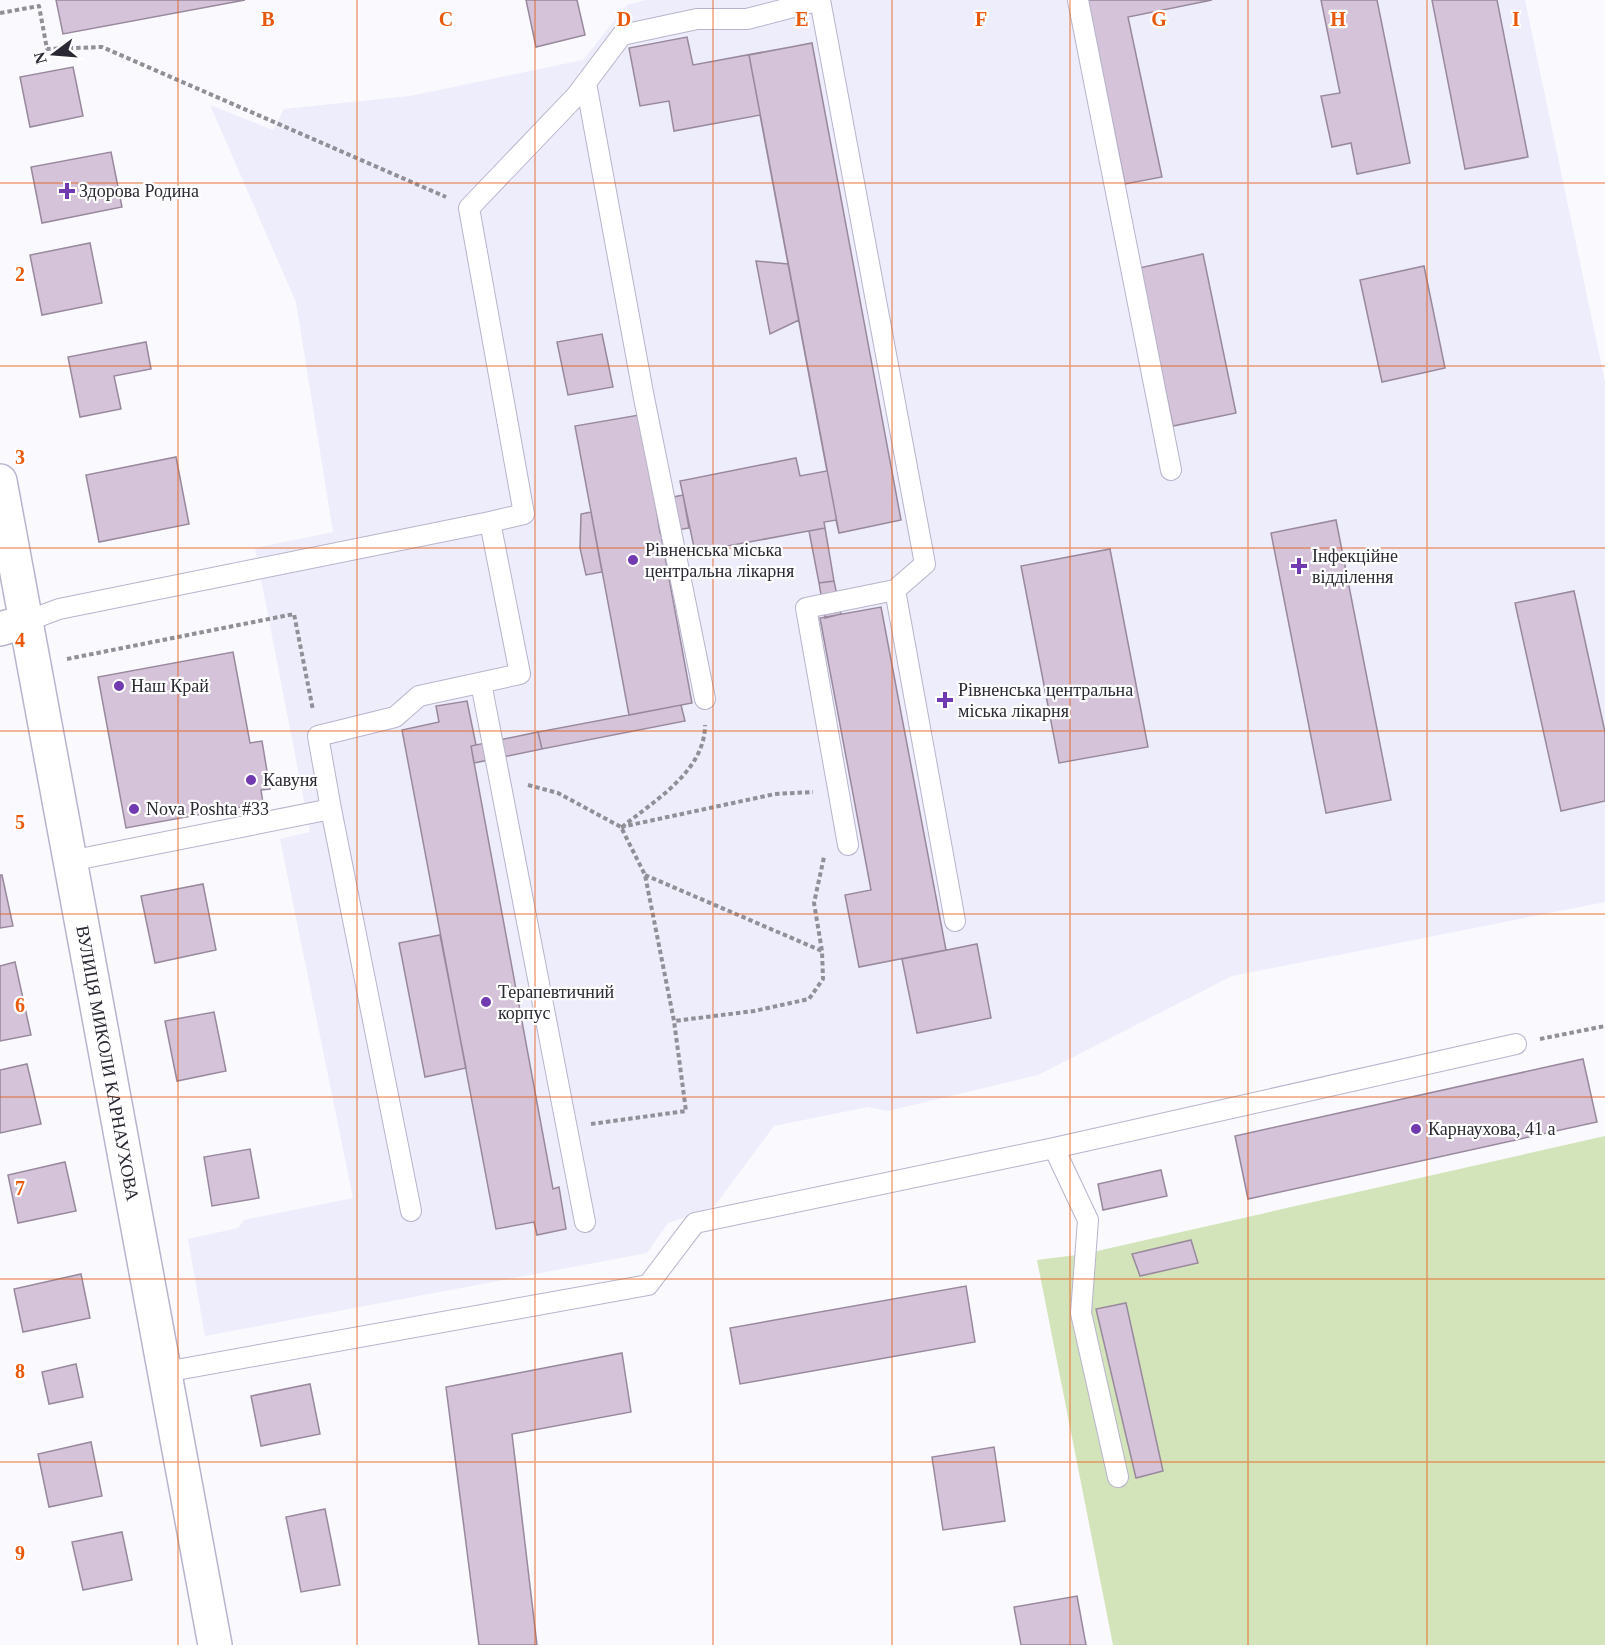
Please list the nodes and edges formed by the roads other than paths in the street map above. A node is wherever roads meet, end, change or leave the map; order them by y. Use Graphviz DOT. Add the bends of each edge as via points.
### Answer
graph roads {
  1 [pos="820,0"];
  2 [pos="1078,0"];
  3 [pos="586,83"];
  4 [pos="1171,470"];
  5 [pos="0,481"];
  6 [pos="490,522"];
  7 [pos="895,590"];
  8 [pos="13,625"];
  9 [pos="481,683"];
  10 [pos="705,699"];
  11 [pos="331,809"];
  12 [pos="848,844"];
  13 [pos="70,861"];
  14 [pos="955,921"];
  15 [pos="1516,1044"];
  16 [pos="1054,1148"];
  17 [pos="411,1211"];
  18 [pos="585,1222"];
  19 [pos="165,1372"];
  20 [pos="1118,1477"];
  21 [pos="215,1645"];
  1 -- 3 [label="lane" via="747,19 698,19 622,34"];
  1 -- 7 [label="lane" via="925,564"];
  2 -- 4 [label="lane"];
  3 -- 6 [label="lane" via="469,208 524,514"];
  3 -- 10 [label="lane"];
  5 -- 8 [label="main road, ВУЛИЦЯ МИКОЛИ КАРНАУХОВА"];
  6 -- 8 [label="lane" via="59,609"];
  6 -- 9 [label="lane" via="520,674"];
  7 -- 12 [label="lane" via="806,608"];
  7 -- 14 [label="lane"];
  8 -- 13 [label="main road, ВУЛИЦЯ МИКОЛИ КАРНАУХОВА"];
  9 -- 11 [label="lane" via="419,696 395,717 318,736"];
  9 -- 18 [label="lane"];
  11 -- 13 [label="lane"];
  11 -- 17 [label="lane"];
  13 -- 19 [label="main road, ВУЛИЦЯ МИКОЛИ КАРНАУХОВА"];
  15 -- 16 [label="lane"];
  16 -- 19 [label="lane" via="695,1223 648,1285"];
  16 -- 20 [label="lane" via="1088,1220 1081,1313"];
  19 -- 21 [label="main road, ВУЛИЦЯ МИКОЛИ КАРНАУХОВА"];
}
